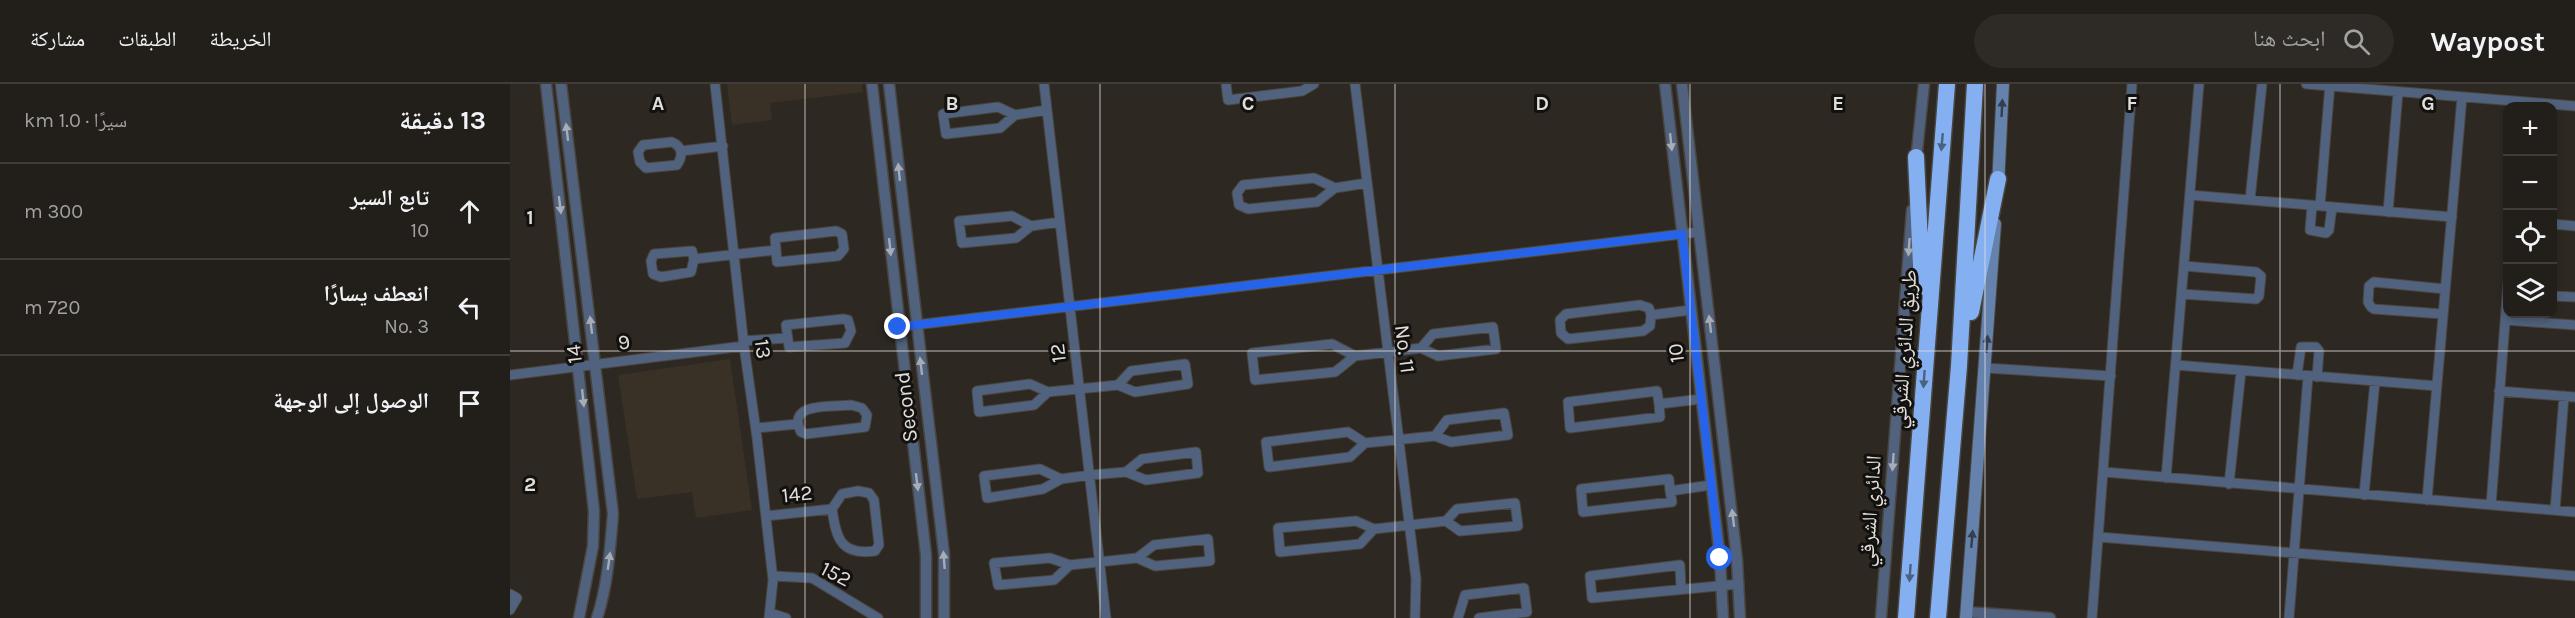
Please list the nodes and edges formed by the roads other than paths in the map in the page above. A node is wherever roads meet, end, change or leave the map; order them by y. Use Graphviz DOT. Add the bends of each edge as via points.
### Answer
graph roads {
  1 [pos="546,84"];
  2 [pos="561,84"];
  3 [pos="715,84"];
  4 [pos="872,84"];
  5 [pos="890,84"];
  6 [pos="1044,84"];
  7 [pos="1226,84"];
  8 [pos="1314,84"];
  9 [pos="1354,84"];
  10 [pos="1665,84"];
  11 [pos="1682,84"];
  12 [pos="1924,84"];
  13 [pos="1947,84"];
  14 [pos="1975,84"];
  15 [pos="2003,84"];
  16 [pos="2132,84"];
  17 [pos="2199,84"];
  18 [pos="2262,84"];
  19 [pos="2306,84"];
  20 [pos="2330,85"];
  21 [pos="2398,92"];
  22 [pos="2462,97"];
  23 [pos="2506,102"];
  24 [pos="2557,105"];
  25 [pos="2575,106"];
  26 [pos="1047,110"];
  27 [pos="1015,115"];
  28 [pos="723,146"];
  29 [pos="681,151"];
  30 [pos="1916,157"];
  31 [pos="1998,179"];
  32 [pos="1367,183"];
  33 [pos="1335,188"];
  34 [pos="2190,195"];
  35 [pos="2250,200"];
  36 [pos="2316,206"];
  37 [pos="2332,207"];
  38 [pos="2388,212"];
  39 [pos="2452,217"];
  40 [pos="1060,222"];
  41 [pos="2557,224"];
  42 [pos="1031,226"];
  43 [pos="2575,226"];
  44 [pos="1699,232"];
  45 [pos="1682,234"];
  46 [pos="776,250"];
  47 [pos="734,254"];
  48 [pos="694,259"];
  49 [pos="2184,266"];
  50 [pos="1377,270"];
  51 [pos="2445,289"];
  52 [pos="2181,294"];
  53 [pos="2557,296"];
  54 [pos="2575,297"];
  55 [pos="1070,307"];
  56 [pos="1691,310"];
  57 [pos="2443,314"];
  58 [pos="1651,315"];
  59 [pos="2505,320"];
  60 [pos="916,325"];
  61 [pos="2575,325"];
  62 [pos="898,327"];
  63 [pos="787,338"];
  64 [pos="743,343"];
  65 [pos="1421,348"];
  66 [pos="1388,352"];
  67 [pos="1926,355"];
  68 [pos="1354,356"];
  69 [pos="595,364"];
  70 [pos="579,365"];
  71 [pos="2176,365"];
  72 [pos="1959,366"];
  73 [pos="1986,368"];
  74 [pos="2241,370"];
  75 [pos="510,375"];
  76 [pos="2111,376"];
  77 [pos="2307,376"];
  78 [pos="2375,381"];
  79 [pos="1118,385"];
  80 [pos="2437,386"];
  81 [pos="1080,388"];
  82 [pos="2499,391"];
  83 [pos="1048,392"];
  84 [pos="2564,396"];
  85 [pos="2575,397"];
  86 [pos="1701,399"];
  87 [pos="1659,404"];
  88 [pos="797,424"];
  89 [pos="756,428"];
  90 [pos="1435,436"];
  91 [pos="1399,440"];
  92 [pos="1365,443"];
  93 [pos="1126,472"];
  94 [pos="2104,472"];
  95 [pos="1090,475"];
  96 [pos="2166,478"];
  97 [pos="1061,479"];
  98 [pos="2229,484"];
  99 [pos="1712,485"];
  100 [pos="2299,490"];
  101 [pos="1670,491"];
  102 [pos="2364,495"];
  103 [pos="2427,500"];
  104 [pos="2491,505"];
  105 [pos="832,509"];
  106 [pos="2555,510"];
  107 [pos="2575,512"];
  108 [pos="766,516"];
  109 [pos="1446,522"];
  110 [pos="1410,526"];
  111 [pos="1374,529"];
  112 [pos="2099,537"];
  113 [pos="2294,553"];
  114 [pos="1137,558"];
  115 [pos="1100,562"];
  116 [pos="1070,565"];
  117 [pos="772,576"];
  118 [pos="2575,576"];
  119 [pos="1739,584"];
  120 [pos="1722,585"];
  121 [pos="1681,589"];
  122 [pos="513,596"];
  123 [pos="510,610"];
  124 [pos="1966,615"];
  125 [pos="770,616"];
  126 [pos="579,618"];
  127 [pos="597,618"];
  128 [pos="786,618"];
  129 [pos="878,618"];
  130 [pos="926,618"];
  131 [pos="944,618"];
  132 [pos="1106,618"];
  133 [pos="1415,618"];
  134 [pos="1458,618"];
  135 [pos="1479,618"];
  136 [pos="1723,618"];
  137 [pos="1740,618"];
  138 [pos="1881,618"];
  139 [pos="1906,618"];
  140 [pos="1938,618"];
  141 [pos="2050,618"];
  142 [pos="2092,618"];
  143 [pos="2289,618"];
  1 -- 70 [label="street, 14, one-way"];
  69 -- 2 [label="street, 14, one-way"];
  3 -- 28 [label="street, 13"];
  4 -- 62 [label="street, Second, one-way"];
  60 -- 5 [label="street, Second, one-way"];
  6 -- 26 [label="street, 12"];
  7 -- 8 [label="street" via="1228,100 1302,91"];
  9 -- 32 [label="street, No. 11"];
  10 -- 45 [label="street, 10, one-way"];
  11 -- 44 [label="street, 10"];
  12 -- 30 [label="street, الدائري الشرقي"];
  13 -- 67 [label="highway, طريق الدائري الشرقي, one-way"];
  14 -- 72 [label="highway"];
  31 -- 15 [label="main road, one-way"];
  16 -- 76 [label="street"];
  17 -- 34 [label="street"];
  18 -- 35 [label="street"];
  19 -- 20 [label="street"];
  20 -- 21 [label="street"];
  20 -- 36 [label="street"];
  21 -- 22 [label="street"];
  21 -- 38 [label="street"];
  22 -- 23 [label="street"];
  22 -- 39 [label="street"];
  24 -- 25 [label="street"];
  26 -- 27 [label="street"];
  26 -- 40 [label="street, 12"];
  27 -- 27 [label="street" via="1000,128 946,134 943,114 998,107"];
  28 -- 29 [label="street"];
  28 -- 47 [label="street, 13"];
  29 -- 29 [label="street" via="672,142 643,145 638,152 646,168 677,165"];
  30 -- 67 [label="highway"];
  30 -- 138 [label="street, الدائري الشرقي, one-way"];
  31 -- 72 [label="highway"];
  73 -- 31 [label="main road, one-way"];
  32 -- 33 [label="street"];
  32 -- 50 [label="street, No. 11"];
  33 -- 33 [label="street" via="1317,202 1248,209 1239,205 1237,193 1243,185 1314,178"];
  34 -- 35 [label="street"];
  34 -- 49 [label="street"];
  35 -- 36 [label="street"];
  36 -- 37 [label="street"];
  36 -- 37 [label="street" via="2310,230 2326,233"];
  37 -- 38 [label="street"];
  38 -- 39 [label="street"];
  39 -- 51 [label="street"];
  40 -- 42 [label="street"];
  40 -- 55 [label="street, 12"];
  41 -- 43 [label="street"];
  42 -- 42 [label="street" via="1016,238 962,243 959,221 1012,216"];
  44 -- 45 [label="street"];
  119 -- 44 [label="street, 10, one-way"];
  45 -- 50 [label="street"];
  45 -- 56 [label="street, 10"];
  46 -- 46 [label="street" via="777,262 838,256 844,249 842,234 836,231 775,238"];
  46 -- 47 [label="street"];
  47 -- 48 [label="street"];
  47 -- 64 [label="street, 13"];
  48 -- 48 [label="street" via="692,250 654,254 653,274 661,277 691,272"];
  49 -- 52 [label="street"];
  49 -- 52 [label="street" via="2256,272 2261,276 2259,296 2256,299"];
  50 -- 55 [label="street"];
  50 -- 66 [label="street, No. 11"];
  51 -- 57 [label="street"];
  51 -- 57 [label="street" via="2374,282 2369,286 2367,302 2374,309"];
  52 -- 71 [label="street"];
  53 -- 54 [label="street"];
  55 -- 60 [label="street"];
  55 -- 81 [label="street, 12"];
  56 -- 58 [label="street"];
  56 -- 86 [label="street, 10"];
  57 -- 80 [label="street"];
  58 -- 58 [label="street" via="1650,327 1643,331 1568,339 1561,333 1560,320 1566,314 1640,305 1649,308"];
  59 -- 61 [label="street"];
  59 -- 82 [label="street"];
  60 -- 62 [label="street"];
  131 -- 60 [label="street, Second, one-way" via="944,554"];
  62 -- 130 [label="street, Second, one-way" via="926,555"];
  63 -- 63 [label="street" via="789,347 845,343 850,324 843,320 786,325"];
  63 -- 64 [label="street, 9"];
  64 -- 69 [label="street, 9"];
  64 -- 89 [label="street, 13"];
  65 -- 65 [label="street" via="1433,334 1493,327 1496,349 1438,356"];
  65 -- 66 [label="street"];
  66 -- 68 [label="street"];
  66 -- 91 [label="street, No. 11"];
  67 -- 139 [label="highway, طريق الدائري الشرقي, one-way"];
  68 -- 68 [label="street" via="1335,372 1255,380 1252,353 1332,344"];
  69 -- 70 [label="street, 9"];
  127 -- 69 [label="street, 14, one-way" via="610,557 613,513"];
  70 -- 75 [label="street, 9"];
  70 -- 126 [label="street, 14, one-way" via="594,511 593,546"];
  71 -- 74 [label="street"];
  71 -- 96 [label="street"];
  72 -- 140 [label="highway"];
  73 -- 76 [label="street"];
  124 -- 73 [label="main road, one-way"];
  74 -- 77 [label="street"];
  74 -- 98 [label="street"];
  76 -- 94 [label="street"];
  77 -- 78 [label="street"];
  77 -- 100 [label="street"];
  78 -- 80 [label="street"];
  78 -- 102 [label="street"];
  79 -- 79 [label="street" via="1131,370 1185,364 1188,384 1135,392"];
  79 -- 81 [label="street"];
  80 -- 103 [label="street"];
  81 -- 83 [label="street"];
  81 -- 95 [label="street, 12"];
  82 -- 84 [label="street"];
  82 -- 104 [label="street"];
  83 -- 83 [label="street" via="1034,405 979,412 977,391 1030,384"];
  84 -- 85 [label="street"];
  84 -- 106 [label="street"];
  86 -- 87 [label="street"];
  86 -- 99 [label="street, 10"];
  87 -- 87 [label="street" via="1660,417 1570,428 1568,402 1658,391"];
  88 -- 88 [label="street" via="804,410 851,405 862,408 867,415 865,427 856,430 806,434"];
  88 -- 89 [label="street"];
  89 -- 108 [label="street, 13"];
  90 -- 90 [label="street" via="1447,420 1504,413 1508,435 1451,442"];
  90 -- 91 [label="street"];
  91 -- 92 [label="street"];
  91 -- 110 [label="street, No. 11"];
  92 -- 92 [label="street" via="1350,457 1269,467 1266,442 1348,432"];
  93 -- 93 [label="street" via="1142,459 1196,452 1198,473 1146,480"];
  93 -- 95 [label="street"];
  94 -- 96 [label="street"];
  94 -- 112 [label="street"];
  95 -- 97 [label="street"];
  95 -- 115 [label="street, 12"];
  96 -- 98 [label="street"];
  97 -- 97 [label="street" via="1043,489 987,498 984,476 1040,469"];
  98 -- 100 [label="street"];
  99 -- 101 [label="street"];
  99 -- 120 [label="street, 10"];
  100 -- 102 [label="street"];
  100 -- 113 [label="street"];
  101 -- 101 [label="street" via="1671,502 1583,512 1581,489 1669,479"];
  102 -- 103 [label="street"];
  103 -- 104 [label="street"];
  104 -- 106 [label="street"];
  105 -- 105 [label="street" via="842,494 869,493 874,500 879,545 875,551 862,553 840,543"];
  105 -- 108 [label="street, 142"];
  106 -- 107 [label="street"];
  108 -- 117 [label="street, 13"];
  109 -- 109 [label="street" via="1457,509 1515,503 1518,526 1461,531"];
  109 -- 110 [label="street"];
  110 -- 111 [label="street"];
  110 -- 133 [label="street, No. 11" via="1416,579"];
  111 -- 111 [label="street" via="1360,544 1280,552 1278,528 1356,520"];
  112 -- 113 [label="street"];
  112 -- 142 [label="street"];
  113 -- 118 [label="street"];
  113 -- 143 [label="street"];
  114 -- 114 [label="street" via="1154,545 1208,539 1210,561 1155,566"];
  114 -- 115 [label="street"];
  115 -- 116 [label="street"];
  115 -- 132 [label="street, 12"];
  116 -- 116 [label="street" via="1054,580 998,585 994,563 1050,558"];
  117 -- 125 [label="street, 13"];
  117 -- 129 [label="street, 152" via="812,578"];
  119 -- 120 [label="street"];
  119 -- 137 [label="street, 10"];
  120 -- 121 [label="street"];
  120 -- 136 [label="street, 10"];
  121 -- 121 [label="street" via="1680,565 1590,576 1592,598"];
  122 -- 123 [label="street"];
  124 -- 141 [label="street"];
  125 -- 128 [label="street"];
  134 -- 135 [label="street" via="1465,595 1524,588 1527,612"];
}
